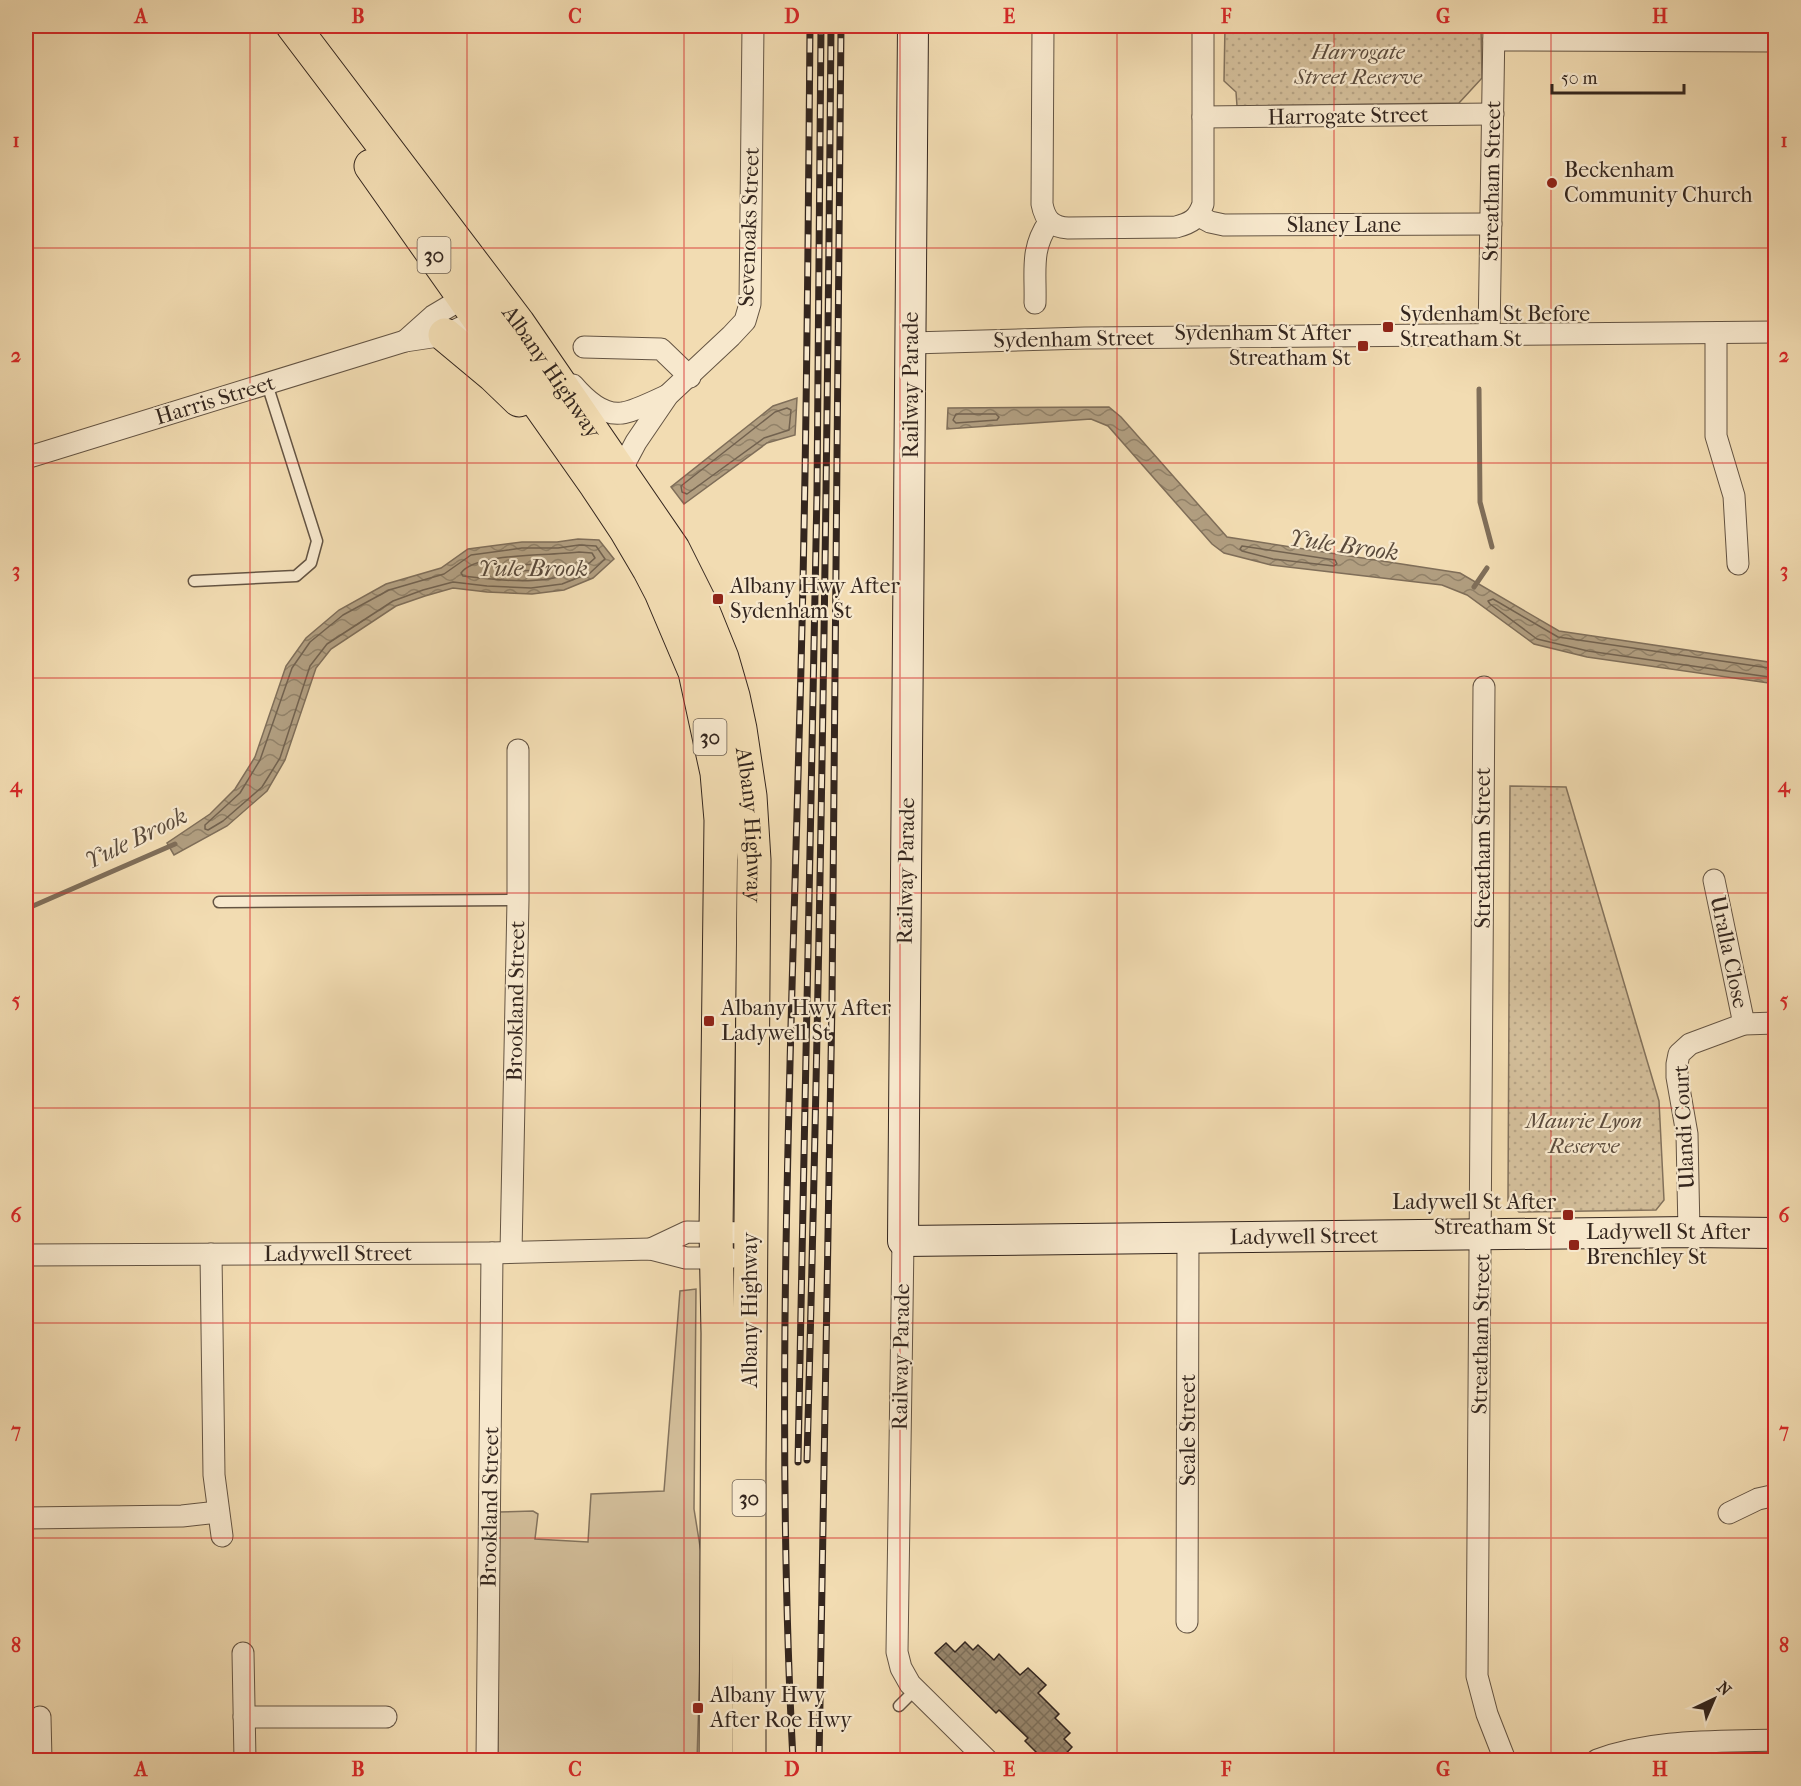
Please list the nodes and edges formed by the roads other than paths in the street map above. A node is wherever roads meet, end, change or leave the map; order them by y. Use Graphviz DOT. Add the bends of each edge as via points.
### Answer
graph roads {
  1 [pos="271,26"];
  2 [pos="293,26"];
  3 [pos="753,26"];
  4 [pos="913,26"];
  5 [pos="1042,26"];
  6 [pos="1203,26"];
  7 [pos="1494,33"];
  8 [pos="1776,41"];
  9 [pos="1493,114"];
  10 [pos="1203,117"];
  11 [pos="1199,216"];
  12 [pos="1049,222"];
  13 [pos="1491,224"];
  14 [pos="1035,303"];
  15 [pos="491,306"];
  16 [pos="1776,332"];
  17 [pos="1716,333"];
  18 [pos="445,334"];
  19 [pos="1489,336"];
  20 [pos="405,342"];
  21 [pos="912,343"];
  22 [pos="584,347"];
  23 [pos="690,377"];
  24 [pos="267,384"];
  25 [pos="668,395"];
  26 [pos="26,458"];
  27 [pos="608,478"];
  28 [pos="1738,564"];
  29 [pos="194,581"];
  30 [pos="1484,687"];
  31 [pos="518,750"];
  32 [pos="1714,880"];
  33 [pos="518,900"];
  34 [pos="219,902"];
  35 [pos="1776,1023"];
  36 [pos="1744,1024"];
  37 [pos="1689,1232"];
  38 [pos="1776,1233"];
  39 [pos="1482,1236"];
  40 [pos="1188,1237"];
  41 [pos="903,1241"];
  42 [pos="716,1244"];
  43 [pos="750,1245"];
  44 [pos="502,1253"];
  45 [pos="211,1254"];
  46 [pos="26,1255"];
  47 [pos="1776,1495"];
  48 [pos="218,1512"];
  49 [pos="1729,1513"];
  50 [pos="26,1518"];
  51 [pos="222,1536"];
  52 [pos="1187,1622"];
  53 [pos="243,1653"];
  54 [pos="915,1690"];
  55 [pos="898,1706"];
  56 [pos="40,1717"];
  57 [pos="244,1717"];
  58 [pos="386,1717"];
  59 [pos="1776,1740"];
  60 [pos="1675,1752"];
  61 [pos="41,1761"];
  62 [pos="245,1761"];
  63 [pos="487,1761"];
  64 [pos="716,1761"];
  65 [pos="749,1761"];
  66 [pos="987,1761"];
  67 [pos="1505,1761"];
  68 [pos="1597,1761"];
  1 -- 15 [label="highway, Albany Highway / 30"];
  2 -- 15 [label="highway, Albany Highway / 30"];
  3 -- 23 [label="street, Sevenoaks Street" via="750,304 745,321"];
  4 -- 21 [label="street, Railway Parade"];
  5 -- 12 [label="street" via="1042,204"];
  6 -- 10 [label="street"];
  7 -- 8 [label="street"];
  7 -- 9 [label="street, Streatham Street"];
  9 -- 10 [label="street, Harrogate Street"];
  9 -- 13 [label="street, Streatham Street"];
  10 -- 11 [label="street" via="1203,204"];
  11 -- 12 [label="street" via="1190,224 1176,227 1059,228"];
  11 -- 13 [label="street, Slaney Lane" via="1224,225"];
  12 -- 14 [label="street" via="1036,247"];
  13 -- 19 [label="street, Streatham Street"];
  15 -- 18 [label="street, Harris Street"];
  15 -- 20 [label="street, Harris Street" via="433,316"];
  15 -- 25 [label="street, Sevenoaks Street" via="597,407 623,413"];
  15 -- 27 [label="highway, Albany Highway / 30"];
  16 -- 17 [label="street, Sydenham Street"];
  17 -- 19 [label="street, Sydenham Street"];
  17 -- 28 [label="street" via="1716,436 1734,496"];
  18 -- 20 [label="street, Harris Street"];
  18 -- 27 [label="highway" via="538,420 569,465"];
  19 -- 21 [label="street, Sydenham Street"];
  20 -- 24 [label="street, Harris Street"];
  21 -- 41 [label="street, Railway Parade"];
  22 -- 23 [label="street" via="661,349"];
  23 -- 25 [label="street, Sevenoaks Street"];
  24 -- 26 [label="street, Harris Street"];
  24 -- 29 [label="lane" via="317,542 311,563 296,576"];
  25 -- 27 [label="street, Sevenoaks Street"];
  27 -- 42 [label="highway, Albany Highway / 30" via="627,530 661,592 695,672 717,773 721,820"];
  27 -- 43 [label="highway, Albany Highway / 30" via="673,549 722,658 741,733 754,860"];
  30 -- 39 [label="street, Streatham Street"];
  31 -- 33 [label="street, Brookland Street"];
  32 -- 36 [label="street, Uralla Close"];
  33 -- 34 [label="lane"];
  33 -- 44 [label="street, Brookland Street"];
  35 -- 36 [label="street, Ulandi Court"];
  36 -- 37 [label="street, Ulandi Court" via="1689,1044 1679,1054 1677,1077 1687,1134"];
  37 -- 38 [label="street, Ladywell Street"];
  37 -- 39 [label="street, Ladywell Street"];
  39 -- 40 [label="street, Ladywell Street"];
  39 -- 67 [label="street, Streatham Street" via="1477,1676"];
  40 -- 41 [label="street, Ladywell Street"];
  40 -- 52 [label="street, Seale Street"];
  41 -- 54 [label="street, Railway Parade" via="896,1635 901,1668"];
  42 -- 43 [label="street, Ladywell Street"];
  42 -- 44 [label="street, Ladywell Street" via="686,1258 651,1249"];
  42 -- 64 [label="highway, Albany Highway / 30"];
  43 -- 65 [label="highway, Albany Highway / 30"];
  44 -- 45 [label="street, Ladywell Street"];
  44 -- 63 [label="street, Brookland Street"];
  45 -- 46 [label="street, Ladywell Street"];
  45 -- 48 [label="street"];
  47 -- 49 [label="street"];
  48 -- 50 [label="street"];
  48 -- 51 [label="street"];
  53 -- 57 [label="street"];
  54 -- 55 [label="lane"];
  54 -- 66 [label="street, Railway Parade"];
  56 -- 61 [label="street"];
  57 -- 58 [label="street"];
  57 -- 62 [label="street"];
  59 -- 60 [label="street"];
  60 -- 68 [label="street" via="1635,1749"];
}
